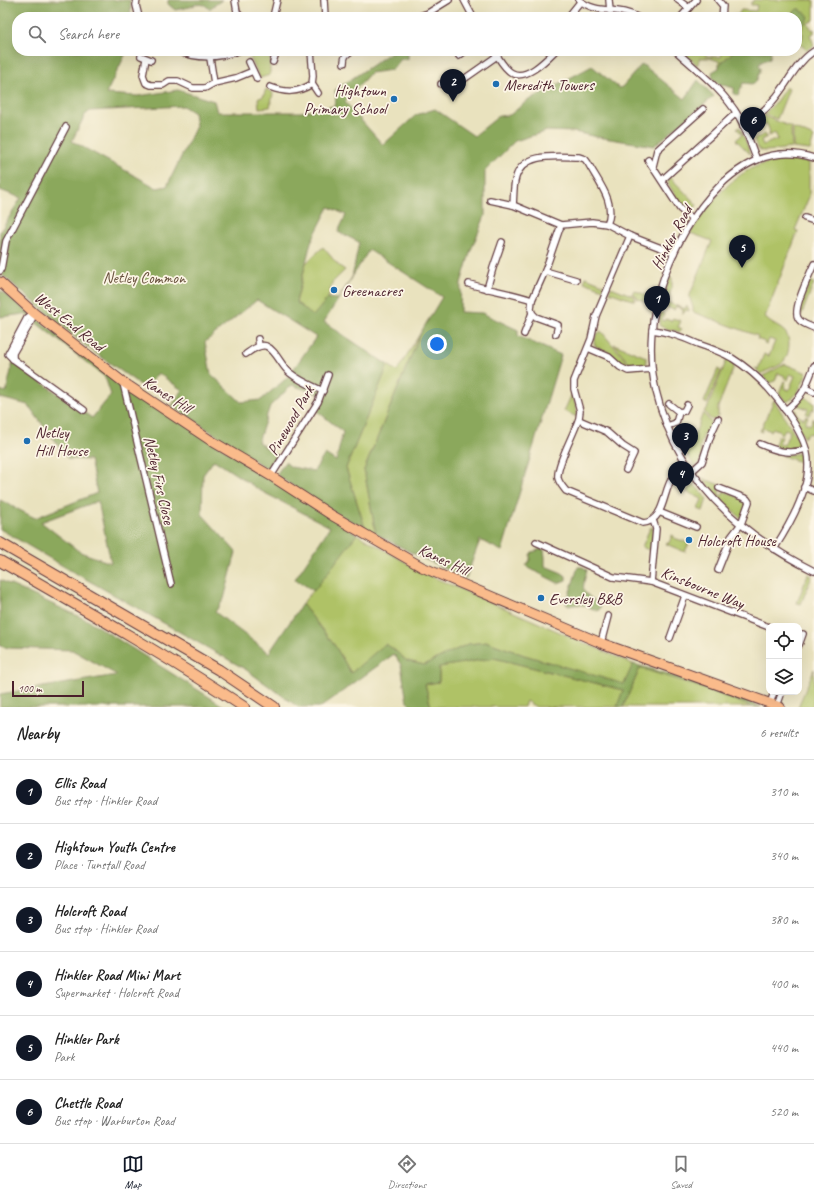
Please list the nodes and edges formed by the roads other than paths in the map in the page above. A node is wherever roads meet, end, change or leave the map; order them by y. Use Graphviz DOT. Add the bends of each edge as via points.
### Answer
graph roads {
  1 [pos="235,0"];
  2 [pos="277,0"];
  3 [pos="324,0"];
  4 [pos="449,0"];
  5 [pos="464,0"];
  6 [pos="609,0"];
  7 [pos="678,0"];
  8 [pos="696,0"];
  9 [pos="718,0"];
  10 [pos="580,1"];
  11 [pos="136,2"];
  12 [pos="689,8"];
  13 [pos="610,11"];
  14 [pos="138,12"];
  15 [pos="237,12"];
  16 [pos="274,12"];
  17 [pos="325,12"];
  18 [pos="430,12"];
  19 [pos="470,12"];
  20 [pos="571,12"];
  21 [pos="625,12"];
  22 [pos="685,12"];
  23 [pos="722,12"];
  24 [pos="814,50"];
  25 [pos="195,56"];
  26 [pos="218,56"];
  27 [pos="275,56"];
  28 [pos="312,56"];
  29 [pos="345,56"];
  30 [pos="492,56"];
  31 [pos="498,56"];
  32 [pos="551,56"];
  33 [pos="681,56"];
  34 [pos="146,58"];
  35 [pos="210,58"];
  36 [pos="249,62"];
  37 [pos="273,62"];
  38 [pos="344,62"];
  39 [pos="253,71"];
  40 [pos="257,79"];
  41 [pos="214,83"];
  42 [pos="312,84"];
  43 [pos="441,84"];
  44 [pos="270,87"];
  45 [pos="318,93"];
  46 [pos="703,109"];
  47 [pos="736,113"];
  48 [pos="743,126"];
  49 [pos="66,127"];
  50 [pos="814,158"];
  51 [pos="648,160"];
  52 [pos="757,160"];
  53 [pos="653,166"];
  54 [pos="662,180"];
  55 [pos="490,200"];
  56 [pos="513,205"];
  57 [pos="805,218"];
  58 [pos="693,219"];
  59 [pos="814,221"];
  60 [pos="607,224"];
  61 [pos="561,225"];
  62 [pos="630,236"];
  63 [pos="502,242"];
  64 [pos="674,253"];
  65 [pos="814,264"];
  66 [pos="0,271"];
  67 [pos="545,271"];
  68 [pos="576,280"];
  69 [pos="0,282"];
  70 [pos="469,284"];
  71 [pos="487,289"];
  72 [pos="532,300"];
  73 [pos="34,313"];
  74 [pos="532,313"];
  75 [pos="814,328"];
  76 [pos="652,330"];
  77 [pos="524,334"];
  78 [pos="556,334"];
  79 [pos="258,338"];
  80 [pos="260,346"];
  81 [pos="588,348"];
  82 [pos="246,354"];
  83 [pos="814,366"];
  84 [pos="652,369"];
  85 [pos="328,375"];
  86 [pos="123,382"];
  87 [pos="805,388"];
  88 [pos="323,391"];
  89 [pos="814,392"];
  90 [pos="669,404"];
  91 [pos="687,407"];
  92 [pos="84,410"];
  93 [pos="785,410"];
  94 [pos="679,412"];
  95 [pos="718,419"];
  96 [pos="579,420"];
  97 [pos="667,426"];
  98 [pos="760,444"];
  99 [pos="806,450"];
  100 [pos="687,466"];
  101 [pos="626,470"];
  102 [pos="691,472"];
  103 [pos="271,476"];
  104 [pos="804,487"];
  105 [pos="721,490"];
  106 [pos="814,491"];
  107 [pos="659,512"];
  108 [pos="653,520"];
  109 [pos="740,524"];
  110 [pos="696,527"];
  111 [pos="536,542"];
  112 [pos="0,543"];
  113 [pos="774,549"];
  114 [pos="0,561"];
  115 [pos="718,570"];
  116 [pos="814,571"];
  117 [pos="651,582"];
  118 [pos="171,584"];
  119 [pos="685,596"];
  120 [pos="608,616"];
  121 [pos="766,626"];
  122 [pos="670,638"];
  123 [pos="601,643"];
  124 [pos="774,695"];
  125 [pos="781,695"];
  126 [pos="776,706"];
  127 [pos="244,707"];
  128 [pos="274,707"];
  1 -- 15 [label="street"];
  2 -- 16 [label="street"];
  3 -- 17 [label="street"];
  4 -- 18 [label="street"];
  5 -- 19 [label="street"];
  6 -- 13 [label="street"];
  7 -- 12 [label="street"];
  8 -- 12 [label="street"];
  9 -- 23 [label="street" via="723,6"];
  10 -- 13 [label="street"];
  10 -- 20 [label="street"];
  11 -- 14 [label="street"];
  12 -- 22 [label="street"];
  13 -- 21 [label="street"];
  24 -- 48 [label="street" via="802,61 770,105"];
  25 -- 35 [label="street"];
  26 -- 35 [label="street"];
  27 -- 37 [label="street"];
  28 -- 42 [label="street"];
  29 -- 38 [label="street"];
  30 -- 43 [label="street" via="457,84"];
  31 -- 32 [label="street" via="511,73 519,76 530,72"];
  33 -- 47 [label="street" via="714,86"];
  34 -- 41 [label="street" via="143,75 146,83 151,85 178,81 193,88 205,88"];
  35 -- 41 [label="street"];
  36 -- 39 [label="street"];
  39 -- 40 [label="street"];
  39 -- 41 [label="street"];
  42 -- 44 [label="street" via="300,91 278,93"];
  42 -- 45 [label="street"];
  46 -- 53 [label="street" via="657,150"];
  47 -- 48 [label="street"];
  47 -- 54 [label="street"];
  48 -- 52 [label="street"];
  49 -- 66 [label="street" via="6,241"];
  50 -- 52 [label="street, Hinkler Road" via="793,154"];
  51 -- 53 [label="street"];
  52 -- 58 [label="street, Hinkler Road" via="726,179"];
  53 -- 54 [label="street"];
  54 -- 58 [label="street" via="680,209"];
  55 -- 56 [label="street"];
  56 -- 60 [label="street" via="516,176 527,163 541,157 579,157 588,164 609,200 610,214"];
  56 -- 61 [label="street"];
  57 -- 59 [label="street"];
  58 -- 64 [label="street, Hinkler Road"];
  60 -- 61 [label="street" via="592,222"];
  60 -- 62 [label="street"];
  61 -- 67 [label="street"];
  62 -- 64 [label="street"];
  62 -- 81 [label="street" via="596,316"];
  63 -- 71 [label="street"];
  64 -- 76 [label="street, Hinkler Road" via="663,278"];
  65 -- 75 [label="street" via="796,310 800,321"];
  67 -- 68 [label="street"];
  67 -- 72 [label="street"];
  69 -- 73 [label="main road, West End Road"];
  70 -- 71 [label="street"];
  71 -- 72 [label="street"];
  72 -- 74 [label="street"];
  73 -- 86 [label="main road, West End Road"];
  73 -- 92 [label="street" via="32,322 13,353 13,359"];
  74 -- 77 [label="street"];
  74 -- 78 [label="street" via="558,325"];
  76 -- 84 [label="street, Hinkler Road"];
  76 -- 93 [label="street" via="664,331 732,358 763,383"];
  79 -- 80 [label="street"];
  80 -- 82 [label="street"];
  80 -- 88 [label="street" via="273,350 289,373"];
  81 -- 84 [label="street" via="609,357 628,371"];
  81 -- 96 [label="street" via="574,381 580,411"];
  83 -- 87 [label="street"];
  84 -- 97 [label="street, Hinkler Road" via="655,390"];
  85 -- 88 [label="street, Pinewood Park"];
  86 -- 103 [label="main road, Kanes Hill" via="210,440"];
  86 -- 118 [label="street, Netley Firs Close"];
  87 -- 89 [label="street"];
  87 -- 93 [label="street" via="797,401"];
  88 -- 103 [label="street, Pinewood Park"];
  90 -- 94 [label="street"];
  91 -- 94 [label="street"];
  93 -- 99 [label="street"];
  94 -- 97 [label="street" via="676,422"];
  95 -- 102 [label="street" via="702,462"];
  96 -- 101 [label="street" via="607,432 634,453"];
  96 -- 108 [label="street" via="558,471 563,488 571,494 638,522"];
  97 -- 100 [label="street, Hinkler Road"];
  98 -- 99 [label="street" via="784,452"];
  99 -- 104 [label="street" via="808,474"];
  100 -- 102 [label="street, Hinkler Road"];
  100 -- 107 [label="street" via="674,475"];
  102 -- 109 [label="street, Hinkler Road" via="718,504"];
  103 -- 123 [label="main road, Kanes Hill" via="333,516 422,567"];
  104 -- 106 [label="street"];
  104 -- 113 [label="street" via="790,521"];
  105 -- 109 [label="street" via="749,501"];
  107 -- 108 [label="street"];
  107 -- 110 [label="street"];
  108 -- 117 [label="street, Kinsbourne Way" via="656,529"];
  109 -- 113 [label="street, Hinkler Road"];
  109 -- 115 [label="street" via="731,537"];
  111 -- 117 [label="street" via="613,576"];
  112 -- 128 [label="highway" via="219,670"];
  113 -- 116 [label="street, Hinkler Road"];
  114 -- 127 [label="highway" via="208,683"];
  117 -- 119 [label="street, Kinsbourne Way"];
  119 -- 121 [label="street, Kinsbourne Way"];
  119 -- 122 [label="street"];
  120 -- 123 [label="street"];
  123 -- 126 [label="main road, Kanes Hill"];
  124 -- 126 [label="street"];
  125 -- 126 [label="street"];
}
